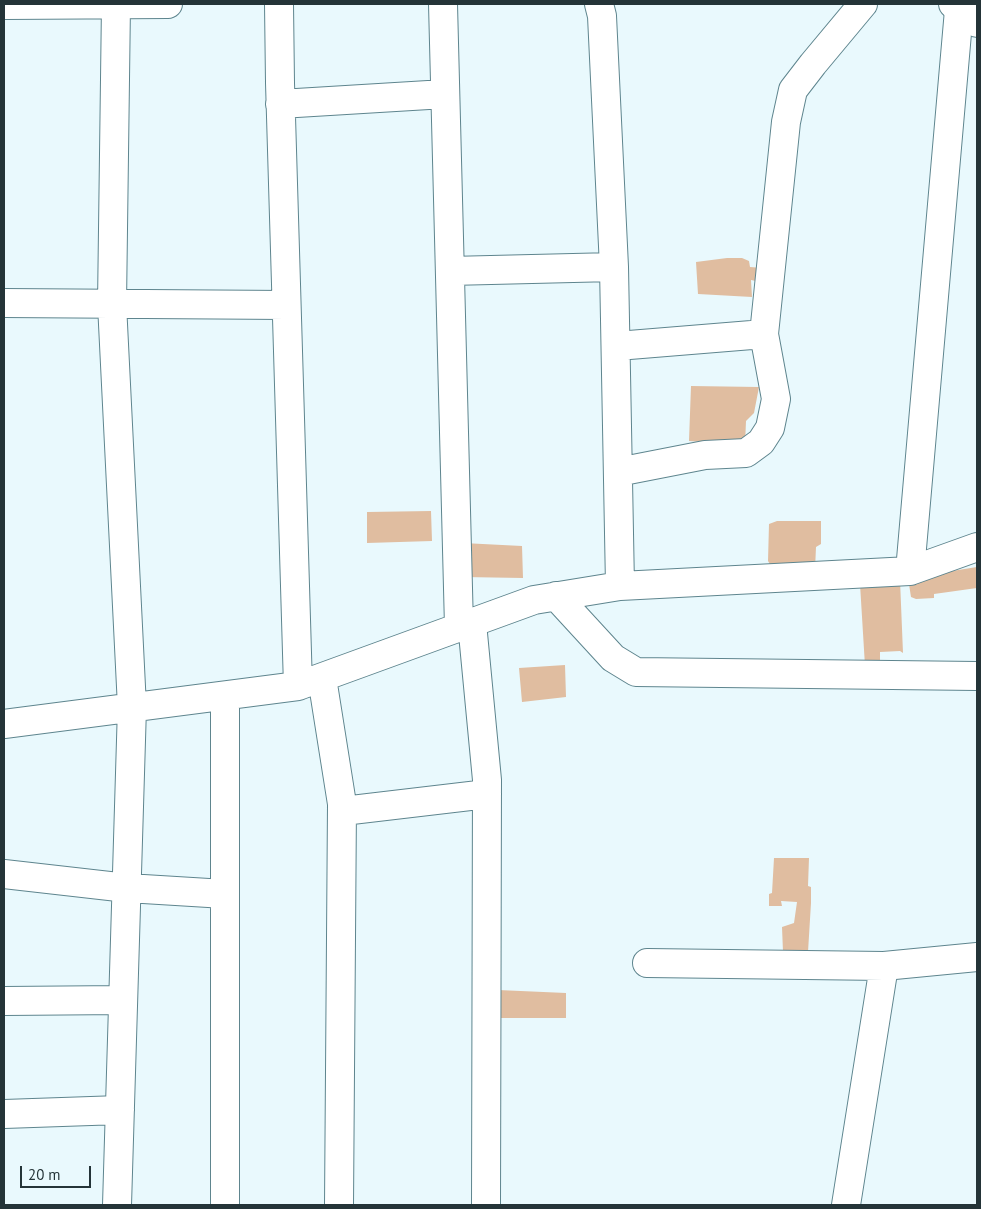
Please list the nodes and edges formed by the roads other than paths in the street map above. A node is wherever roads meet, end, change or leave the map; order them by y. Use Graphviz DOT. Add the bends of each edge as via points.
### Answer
graph roads {
  1 [pos="116,4"];
  2 [pos="168,4"];
  3 [pos="279,4"];
  4 [pos="443,4"];
  5 [pos="599,4"];
  6 [pos="864,4"];
  7 [pos="4,5"];
  8 [pos="963,10"];
  9 [pos="446,94"];
  10 [pos="280,104"];
  11 [pos="614,267"];
  12 [pos="450,272"];
  13 [pos="4,303"];
  14 [pos="112,304"];
  15 [pos="286,305"];
  16 [pos="764,334"];
  17 [pos="617,346"];
  18 [pos="618,472"];
  19 [pos="977,547"];
  20 [pos="910,571"];
  21 [pos="620,586"];
  22 [pos="556,596"];
  23 [pos="465,625"];
  24 [pos="977,676"];
  25 [pos="310,682"];
  26 [pos="225,696"];
  27 [pos="132,707"];
  28 [pos="4,724"];
  29 [pos="487,794"];
  30 [pos="342,811"];
  31 [pos="4,874"];
  32 [pos="127,888"];
  33 [pos="225,894"];
  34 [pos="977,957"];
  35 [pos="647,963"];
  36 [pos="884,966"];
  37 [pos="4,1000"];
  38 [pos="123,1000"];
  39 [pos="120,1110"];
  40 [pos="4,1114"];
  41 [pos="117,1205"];
  42 [pos="225,1205"];
  43 [pos="339,1205"];
  44 [pos="486,1205"];
  45 [pos="846,1205"];
  1 -- 2 [label="street"];
  1 -- 7 [label="street"];
  1 -- 14 [label="street"];
  3 -- 10 [label="street"];
  4 -- 9 [label="street"];
  5 -- 11 [label="street"];
  6 -- 16 [label="street" via="793,90 786,122"];
  8 -- 20 [label="street"];
  9 -- 10 [label="street"];
  9 -- 12 [label="street"];
  10 -- 15 [label="street"];
  11 -- 12 [label="street"];
  11 -- 17 [label="street"];
  12 -- 23 [label="street"];
  13 -- 14 [label="street"];
  14 -- 15 [label="street"];
  14 -- 27 [label="street"];
  15 -- 25 [label="street"];
  16 -- 17 [label="street"];
  16 -- 18 [label="street" via="776,399 770,428 761,442 746,452 705,455"];
  17 -- 18 [label="street"];
  18 -- 21 [label="street"];
  19 -- 20 [label="street"];
  20 -- 21 [label="street"];
  21 -- 22 [label="street"];
  22 -- 23 [label="street" via="534,600"];
  22 -- 24 [label="street" via="613,658 636,672"];
  23 -- 25 [label="street"];
  23 -- 29 [label="street"];
  25 -- 26 [label="street"];
  25 -- 30 [label="street"];
  26 -- 27 [label="street"];
  26 -- 33 [label="street"];
  27 -- 28 [label="street"];
  27 -- 32 [label="street"];
  29 -- 30 [label="street"];
  29 -- 44 [label="street"];
  30 -- 43 [label="street"];
  31 -- 32 [label="street"];
  32 -- 33 [label="street"];
  32 -- 38 [label="street"];
  33 -- 42 [label="street"];
  34 -- 36 [label="street"];
  35 -- 36 [label="street"];
  36 -- 45 [label="street"];
  37 -- 38 [label="street"];
  38 -- 39 [label="street"];
  39 -- 40 [label="street"];
  39 -- 41 [label="street"];
}
